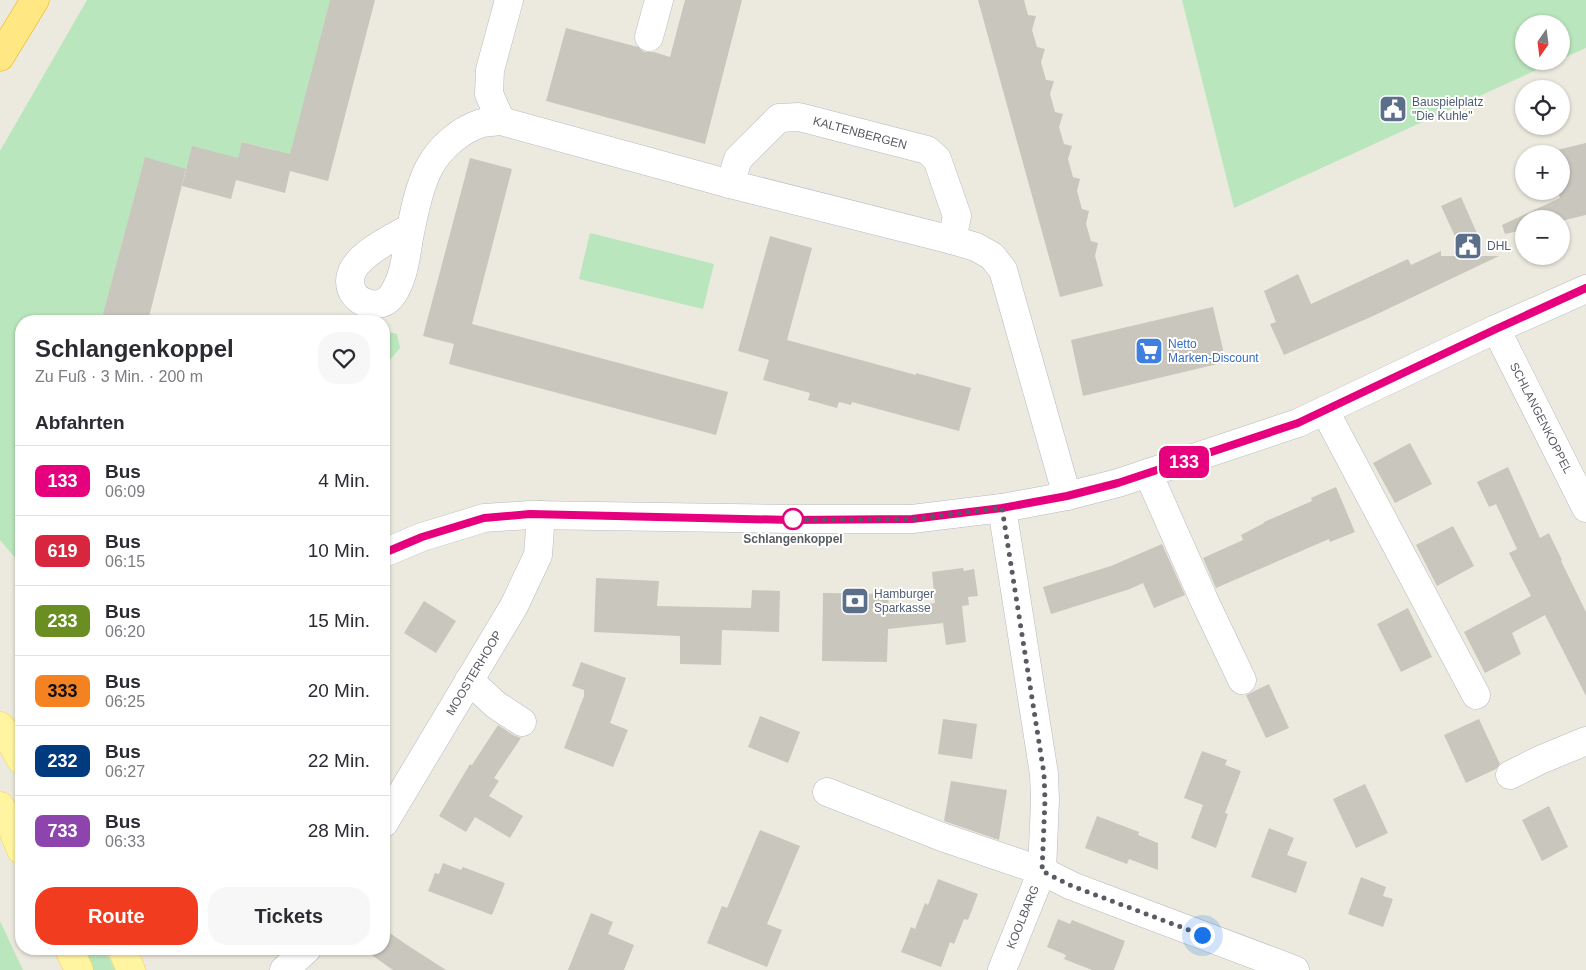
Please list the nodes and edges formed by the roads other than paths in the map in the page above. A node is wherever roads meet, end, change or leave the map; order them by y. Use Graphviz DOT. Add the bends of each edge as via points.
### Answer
graph roads {
  1 [pos="35,0"];
  2 [pos="509,0"];
  3 [pos="659,0"];
  4 [pos="649,37"];
  5 [pos="0,57"];
  6 [pos="501,121"];
  7 [pos="730,184"];
  8 [pos="410,228"];
  9 [pos="952,240"];
  10 [pos="1586,288"];
  11 [pos="1496,329"];
  12 [pos="1319,414"];
  13 [pos="1148,474"];
  14 [pos="1067,496"];
  15 [pos="1002,508"];
  16 [pos="1586,508"];
  17 [pos="541,515"];
  18 [pos="390,550"];
  19 [pos="1387,561"];
  20 [pos="469,680"];
  21 [pos="1242,680"];
  22 [pos="1476,695"];
  23 [pos="522,722"];
  24 [pos="9,732"];
  25 [pos="1586,741"];
  26 [pos="15,746"];
  27 [pos="1510,775"];
  28 [pos="827,792"];
  29 [pos="10,811"];
  30 [pos="390,813"];
  31 [pos="15,829"];
  32 [pos="1042,871"];
  33 [pos="71,955"];
  34 [pos="125,955"];
  35 [pos="300,955"];
  36 [pos="78,970"];
  37 [pos="131,970"];
  38 [pos="284,970"];
  39 [pos="1002,970"];
  40 [pos="1295,970"];
  1 -- 5 [label="highway"];
  2 -- 6 [label="street" via="490,70 489,94"];
  3 -- 4 [label="street"];
  6 -- 7 [label="street"];
  6 -- 8 [label="street" via="480,124 461,133 430,165"];
  7 -- 9 [label="street"];
  7 -- 9 [label="street, KALTENBERGEN" via="738,159 779,118 799,117 927,150 937,160 958,216"];
  9 -- 14 [label="street" via="992,256 1003,270"];
  10 -- 11 [label="street"];
  11 -- 12 [label="street"];
  11 -- 16 [label="street, SCHLANGENKOPPEL"];
  12 -- 13 [label="street"];
  12 -- 19 [label="street" via="1342,470"];
  12 -- 22 [label="street"];
  13 -- 14 [label="street"];
  13 -- 21 [label="street"];
  14 -- 15 [label="street"];
  15 -- 17 [label="street" via="912,519"];
  15 -- 32 [label="street, KOOLBARG" via="1044,774"];
  17 -- 18 [label="street" via="484,518"];
  17 -- 20 [label="street, MOOSTERHOOP" via="538,555 514,606"];
  20 -- 23 [label="street" via="496,705"];
  20 -- 30 [label="street, MOOSTERHOOP"];
  24 -- 26 [label="main road"];
  25 -- 27 [label="street"];
  28 -- 32 [label="street" via="942,837"];
  29 -- 31 [label="main road"];
  32 -- 39 [label="street, KOOLBARG"];
  32 -- 40 [label="street" via="1072,886"];
  33 -- 36 [label="main road"];
  34 -- 37 [label="main road"];
  35 -- 38 [label="street"];
}
